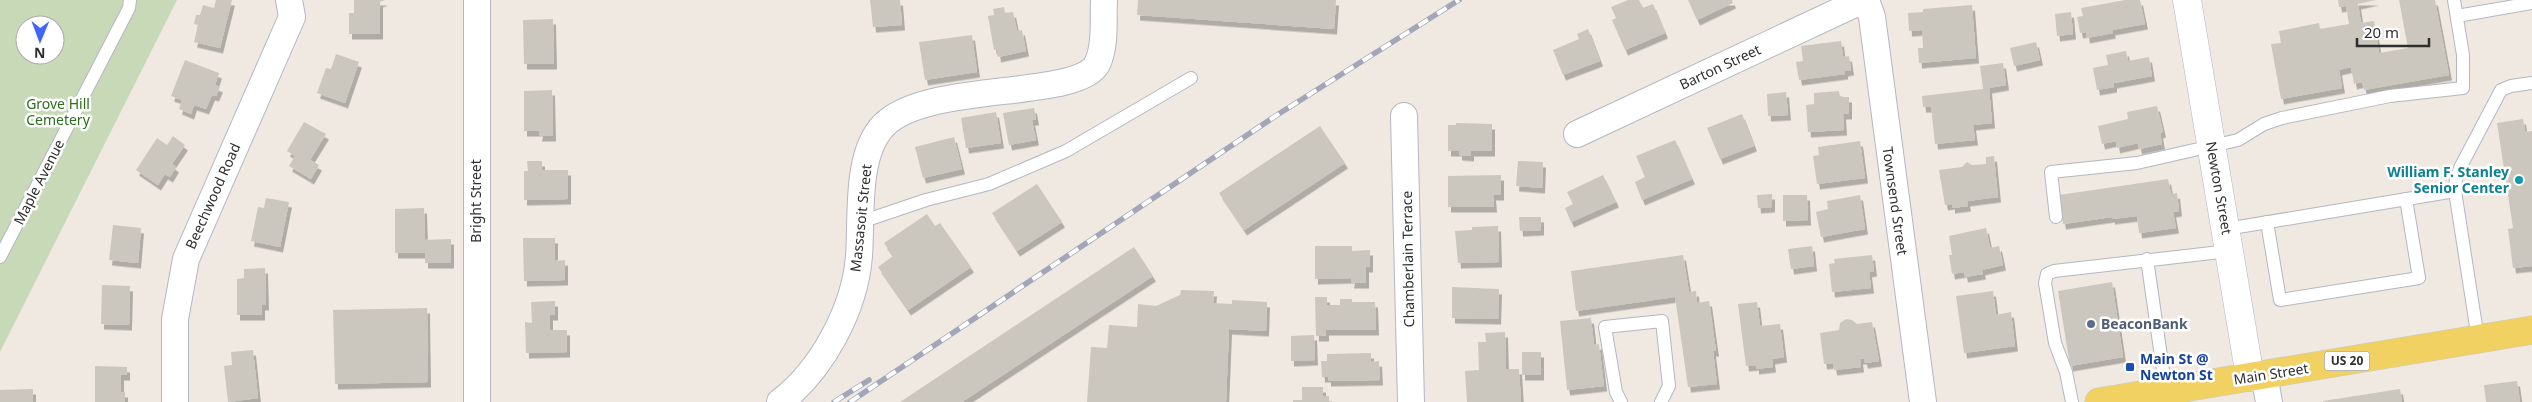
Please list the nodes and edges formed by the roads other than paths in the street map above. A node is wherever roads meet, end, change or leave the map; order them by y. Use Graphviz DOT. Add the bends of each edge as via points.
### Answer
graph roads {
  1 [pos="130,0"];
  2 [pos="289,0"];
  3 [pos="477,0"];
  4 [pos="1104,0"];
  5 [pos="1864,0"];
  6 [pos="2187,0"];
  7 [pos="2454,0"];
  8 [pos="2532,3"];
  9 [pos="2457,16"];
  10 [pos="1191,78"];
  11 [pos="2532,83"];
  12 [pos="1404,116"];
  13 [pos="1576,134"];
  14 [pos="2211,146"];
  15 [pos="2455,192"];
  16 [pos="2406,199"];
  17 [pos="2056,217"];
  18 [pos="861,222"];
  19 [pos="2267,222"];
  20 [pos="2228,240"];
  21 [pos="0,257"];
  22 [pos="2147,259"];
  23 [pos="2532,330"];
  24 [pos="2478,339"];
  25 [pos="2257,376"];
  26 [pos="2166,391"];
  27 [pos="2111,401"];
  28 [pos="175,402"];
  29 [pos="477,402"];
  30 [pos="780,402"];
  31 [pos="1411,402"];
  32 [pos="1622,402"];
  33 [pos="1661,402"];
  34 [pos="1923,402"];
  35 [pos="2072,402"];
  36 [pos="2269,402"];
  1 -- 21 [label="lane, Maple Avenue" via="129,8"];
  2 -- 28 [label="street, Beechwood Road" via="292,18 186,259 175,319"];
  3 -- 29 [label="street, Bright Street"];
  4 -- 18 [label="street, Massasoit Street" via="1100,53 1096,66 1086,74 1050,86 994,90 919,105 900,112 884,125 872,143 866,165"];
  5 -- 13 [label="street, Barton Street"];
  5 -- 34 [label="street, Townsend Street" via="1872,17"];
  6 -- 14 [label="main road, Newton Street"];
  7 -- 9 [label="lane"];
  8 -- 9 [label="lane"];
  9 -- 14 [label="lane" via="2463,55 2463,88 2390,96 2282,118 2264,124 2238,140"];
  10 -- 18 [label="lane" via="1066,151 998,181"];
  11 -- 15 [label="lane" via="2506,87 2498,94 2458,172"];
  12 -- 31 [label="street, Chamberlain Terrace"];
  14 -- 17 [label="lane" via="2129,164 2051,172"];
  14 -- 20 [label="main road, Newton Street"];
  15 -- 16 [label="lane"];
  15 -- 24 [label="lane"];
  16 -- 19 [label="lane"];
  16 -- 19 [label="lane" via="2418,278 2280,300"];
  18 -- 30 [label="street, Massasoit Street" via="855,279 840,322 813,367"];
  19 -- 20 [label="lane"];
  20 -- 22 [label="lane"];
  20 -- 25 [label="main road, Newton Street"];
  22 -- 26 [label="lane"];
  22 -- 35 [label="lane" via="2046,274 2055,343 2066,372"];
  23 -- 24 [label="main road, Main Street / US 20"];
  24 -- 25 [label="main road, Main Street / US 20"];
  25 -- 26 [label="main road, Main Street / US 20"];
  25 -- 36 [label="street"];
  26 -- 27 [label="main road, Main Street / US 20"];
  32 -- 33 [label="lane" via="1616,392 1605,327 1662,321 1669,386"];
}
